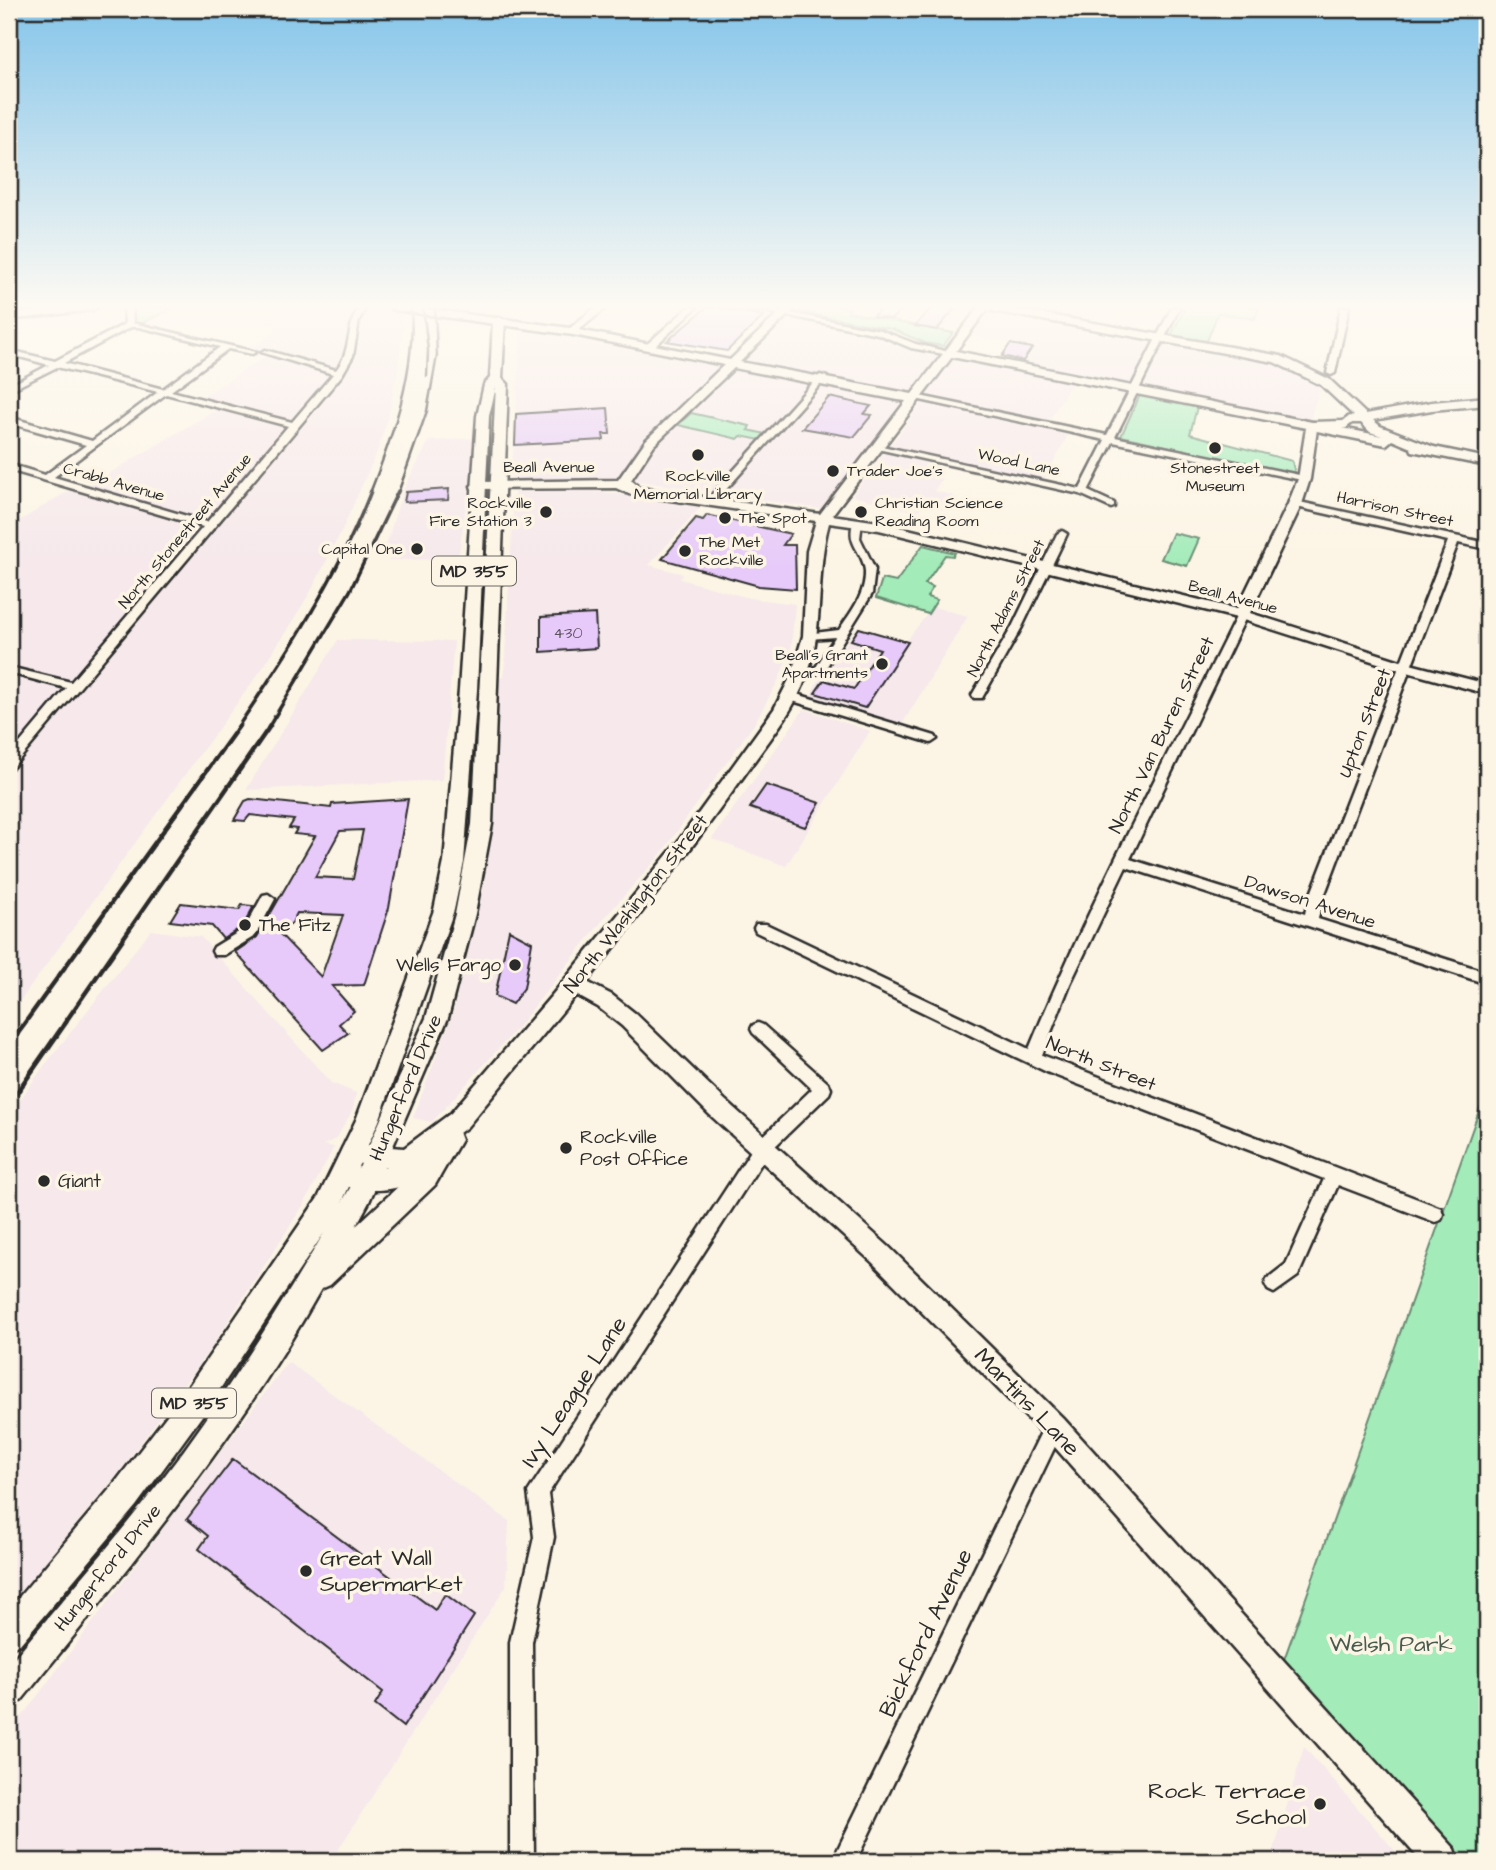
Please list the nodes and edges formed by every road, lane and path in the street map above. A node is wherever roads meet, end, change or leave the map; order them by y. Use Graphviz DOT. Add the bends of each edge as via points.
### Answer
graph roads {
  1 [pos="160,394"];
  2 [pos="177,394"];
  3 [pos="321,394"];
  4 [pos="488,394"];
  5 [pos="501,394"];
  6 [pos="699,394"];
  7 [pos="808,394"];
  8 [pos="897,394"];
  9 [pos="918,394"];
  10 [pos="1133,394"];
  11 [pos="1152,394"];
  12 [pos="1327,394"];
  13 [pos="1340,394"];
  14 [pos="915,398"];
  15 [pos="1487,401"];
  16 [pos="1252,414"];
  17 [pos="9,420"];
  18 [pos="1356,420"];
  19 [pos="295,425"];
  20 [pos="1312,426"];
  21 [pos="1111,438"];
  22 [pos="1388,442"];
  23 [pos="93,444"];
  24 [pos="877,448"];
  25 [pos="1429,450"];
  26 [pos="1487,462"];
  27 [pos="9,467"];
  28 [pos="47,478"];
  29 [pos="1304,479"];
  30 [pos="497,485"];
  31 [pos="621,485"];
  32 [pos="477,486"];
  33 [pos="1083,492"];
  34 [pos="712,499"];
  35 [pos="1295,504"];
  36 [pos="1111,505"];
  37 [pos="824,517"];
  38 [pos="859,522"];
  39 [pos="210,526"];
  40 [pos="1062,534"];
  41 [pos="1454,539"];
  42 [pos="1487,546"];
  43 [pos="1046,568"];
  44 [pos="1242,615"];
  45 [pos="843,633"];
  46 [pos="810,636"];
  47 [pos="1405,667"];
  48 [pos="9,670"];
  49 [pos="799,676"];
  50 [pos="75,687"];
  51 [pos="1487,689"];
  52 [pos="978,695"];
  53 [pos="790,696"];
  54 [pos="931,739"];
  55 [pos="9,764"];
  56 [pos="461,767"];
  57 [pos="483,799"];
  58 [pos="460,811"];
  59 [pos="478,849"];
  60 [pos="1122,862"];
  61 [pos="268,900"];
  62 [pos="1311,922"];
  63 [pos="761,928"];
  64 [pos="219,951"];
  65 [pos="1487,978"];
  66 [pos="573,984"];
  67 [pos="758,1029"];
  68 [pos="1032,1057"];
  69 [pos="454,1130"];
  70 [pos="762,1148"];
  71 [pos="358,1167"];
  72 [pos="1334,1176"];
  73 [pos="1435,1214"];
  74 [pos="1274,1284"];
  75 [pos="306,1289"];
  76 [pos="1054,1427"];
  77 [pos="9,1633"];
  78 [pos="9,1689"];
  79 [pos="522,1861"];
  80 [pos="844,1861"];
  81 [pos="1443,1861"];
  1 -- 23 [label="street"];
  2 -- 19 [label="street"];
  3 -- 19 [label="street, North Stonestreet Avenue"];
  4 -- 32 [label="main road, Hungerford Drive / MD 355"];
  5 -- 30 [label="main road, Hungerford Drive / MD 355"];
  6 -- 31 [label="street" via="647,446"];
  7 -- 34 [label="street"];
  8 -- 14 [label="street"];
  9 -- 14 [label="street, North Washington Street"];
  10 -- 21 [label="street"];
  11 -- 16 [label="street"];
  12 -- 18 [label="main road" via="1339,410"];
  13 -- 18 [label="main road"];
  14 -- 21 [label="street"];
  14 -- 24 [label="street, North Washington Street"];
  15 -- 18 [label="main road" via="1432,405"];
  16 -- 18 [label="street" via="1319,422"];
  16 -- 20 [label="street"];
  17 -- 23 [label="street"];
  18 -- 20 [label="street"];
  18 -- 22 [label="main road"];
  18 -- 25 [label="main road"];
  19 -- 39 [label="street, North Stonestreet Avenue"];
  20 -- 22 [label="main road"];
  20 -- 29 [label="street, North Van Buren Street"];
  21 -- 29 [label="street"];
  21 -- 33 [label="street"];
  22 -- 25 [label="main road"];
  23 -- 28 [label="street"];
  24 -- 33 [label="street, Wood Lane"];
  24 -- 37 [label="street, North Washington Street"];
  25 -- 26 [label="main road"];
  27 -- 28 [label="street, Crabb Avenue"];
  28 -- 39 [label="street, Crabb Avenue"];
  29 -- 35 [label="street, North Van Buren Street"];
  30 -- 31 [label="street, Beall Avenue"];
  30 -- 32 [label="street, Beall Avenue"];
  30 -- 57 [label="main road, Hungerford Drive / MD 355"];
  31 -- 34 [label="street, Beall Avenue" via="629,490"];
  32 -- 56 [label="main road, Hungerford Drive / MD 355"];
  33 -- 36 [label="street, Wood Lane"];
  34 -- 37 [label="street, Beall Avenue"];
  35 -- 41 [label="street, Harrison Street"];
  35 -- 44 [label="street, North Van Buren Street"];
  37 -- 38 [label="street, Beall Avenue"];
  37 -- 46 [label="street, North Washington Street" via="814,551"];
  38 -- 43 [label="street, Beall Avenue" via="950,548"];
  38 -- 45 [label="street" via="855,538 870,579 867,594"];
  39 -- 50 [label="street, North Stonestreet Avenue"];
  40 -- 43 [label="street, North Adams Street"];
  41 -- 42 [label="street, Harrison Street"];
  41 -- 47 [label="street, Upton Street"];
  43 -- 44 [label="street, Beall Avenue"];
  43 -- 52 [label="street, North Adams Street"];
  44 -- 47 [label="street, Beall Avenue"];
  44 -- 60 [label="street, North Van Buren Street"];
  45 -- 46 [label="street"];
  45 -- 49 [label="street" via="820,669"];
  46 -- 49 [label="street, North Washington Street"];
  47 -- 51 [label="street, Beall Avenue"];
  47 -- 62 [label="street, Upton Street"];
  48 -- 50 [label="street"];
  49 -- 53 [label="street, North Washington Street"];
  50 -- 55 [label="street, North Stonestreet Avenue"];
  53 -- 54 [label="street"];
  53 -- 66 [label="street, North Washington Street" via="703,821"];
  56 -- 57 [label="main road" via="467,771 467,793"];
  56 -- 58 [label="main road, Hungerford Drive / MD 355"];
  57 -- 59 [label="main road, Hungerford Drive / MD 355"];
  58 -- 59 [label="main road" via="468,816 467,833"];
  58 -- 71 [label="main road, Hungerford Drive / MD 355" via="444,910 367,1121"];
  59 -- 71 [label="main road, Hungerford Drive / MD 355" via="437,1018"];
  60 -- 62 [label="street, Dawson Avenue"];
  60 -- 68 [label="street, North Van Buren Street"];
  61 -- 64 [label="street" via="250,932"];
  62 -- 65 [label="street, Dawson Avenue"];
  63 -- 68 [label="street, North Street"];
  66 -- 69 [label="street, North Washington Street"];
  66 -- 70 [label="street, Martins Lane" via="629,1020"];
  67 -- 70 [label="street, Ivy League Lane" via="823,1088"];
  68 -- 72 [label="street, North Street"];
  69 -- 71 [label="street, North Washington Street" via="423,1165 405,1175"];
  69 -- 75 [label="main road" via="426,1177"];
  70 -- 76 [label="street, Martins Lane" via="880,1254"];
  70 -- 79 [label="street, Ivy League Lane" via="538,1492 544,1537 521,1642"];
  71 -- 75 [label="main road, Hungerford Drive / MD 355"];
  71 -- 77 [label="main road, Hungerford Drive / MD 355" via="194,1403 125,1495"];
  72 -- 73 [label="street, North Street"];
  72 -- 74 [label="street" via="1292,1270"];
  75 -- 78 [label="main road, Hungerford Drive / MD 355" via="213,1434"];
  76 -- 80 [label="street, Bickford Avenue"];
  76 -- 81 [label="street, Martins Lane"];
}
